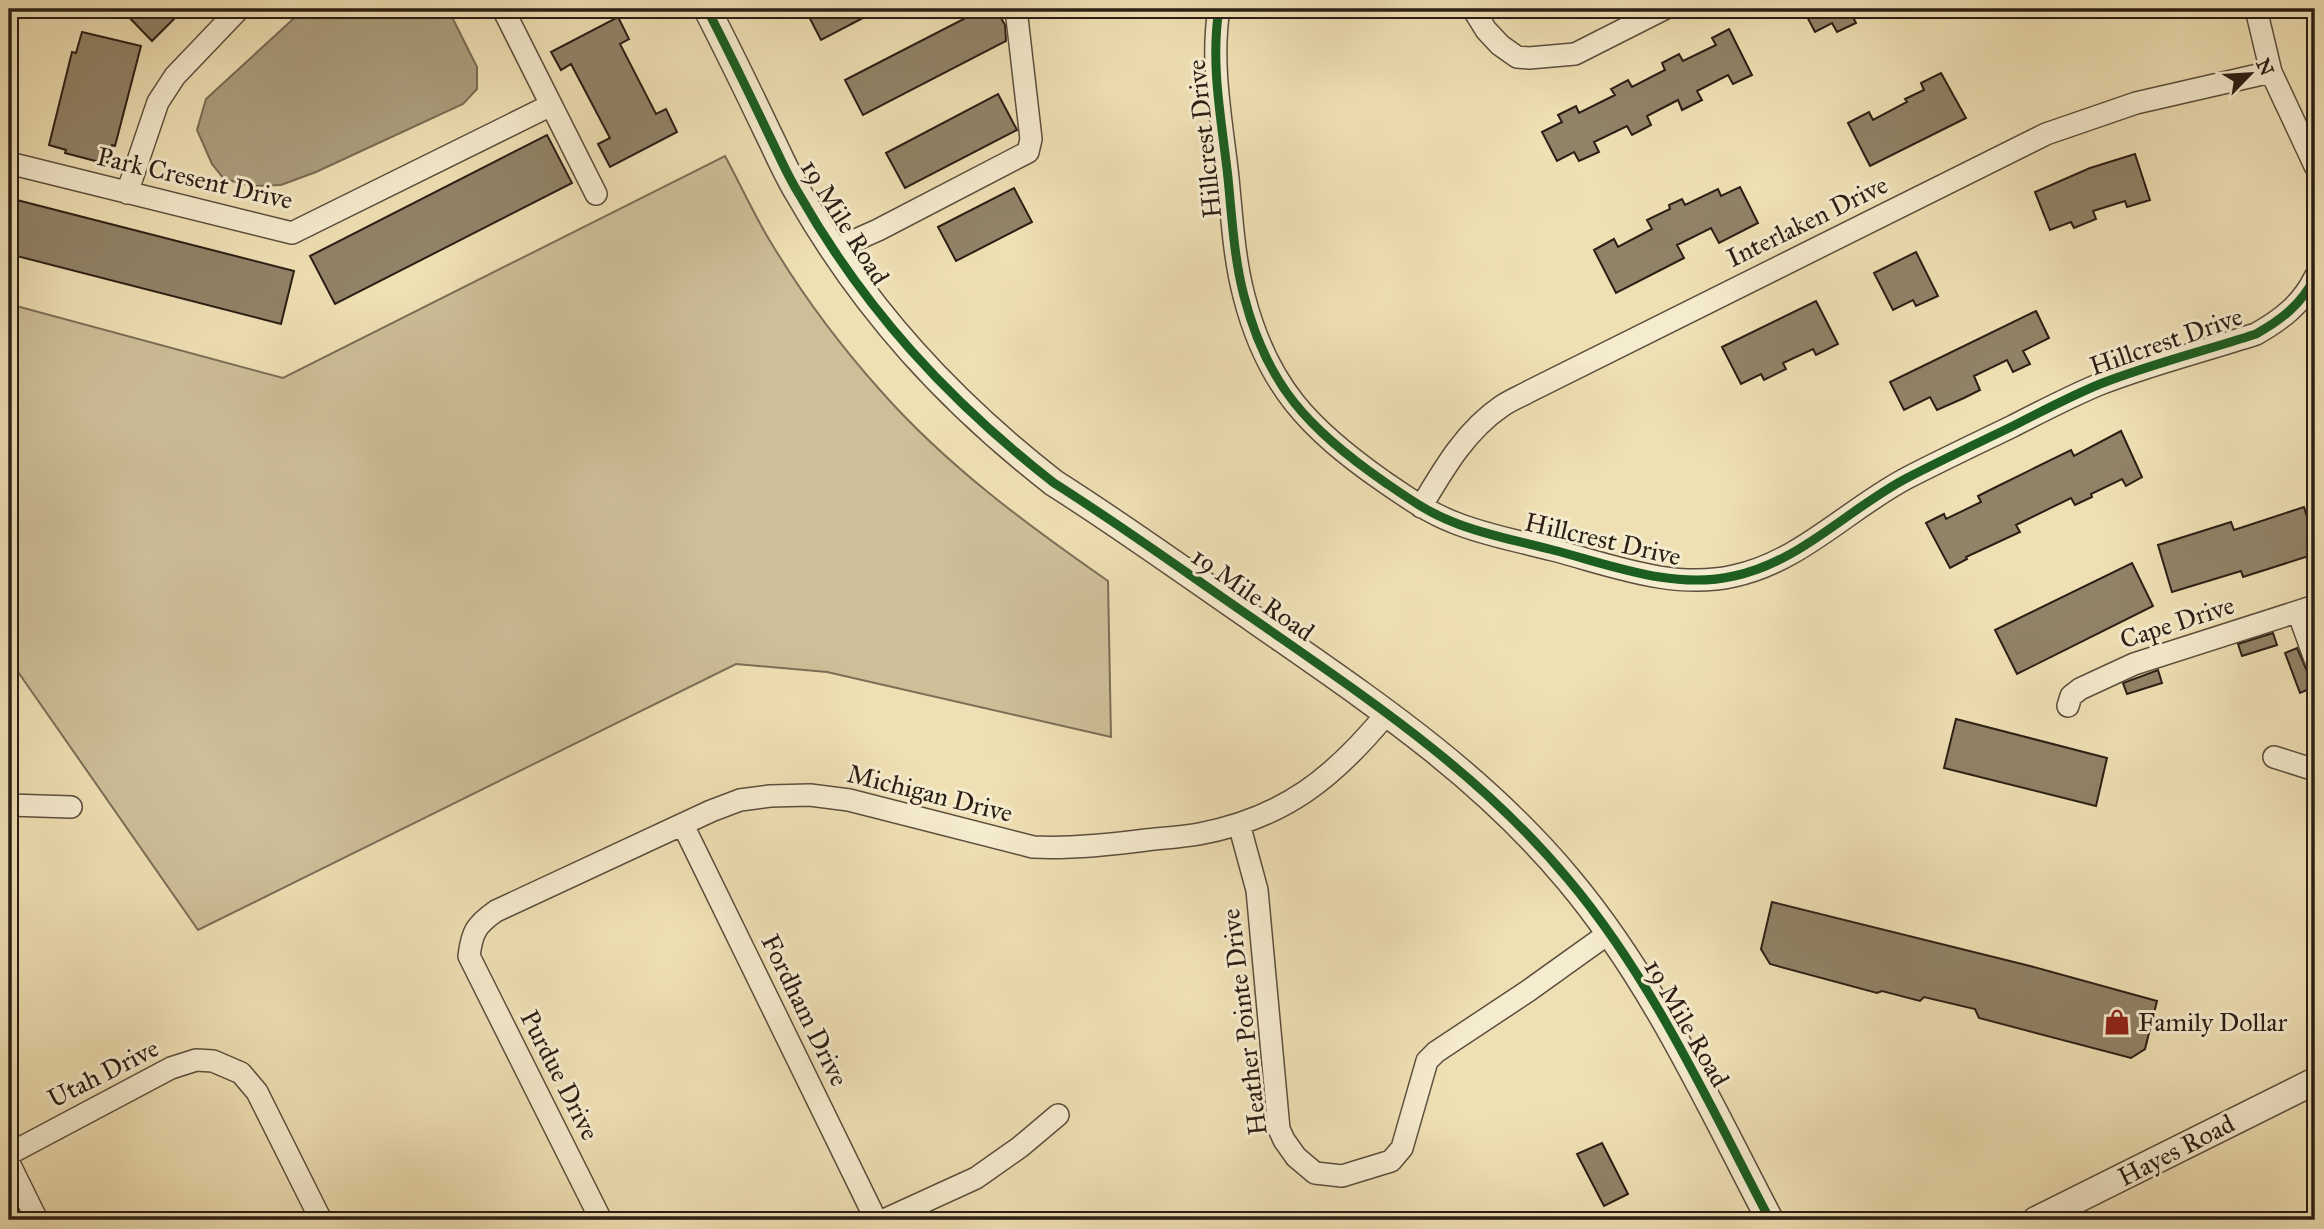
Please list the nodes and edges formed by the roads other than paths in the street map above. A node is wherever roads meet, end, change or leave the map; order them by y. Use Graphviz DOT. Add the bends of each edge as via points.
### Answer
graph roads {
  1 [pos="239,9"];
  2 [pos="503,9"];
  3 [pos="1016,9"];
  4 [pos="1219,9"];
  5 [pos="1473,9"];
  6 [pos="1664,9"];
  7 [pos="2256,9"];
  8 [pos="710,10"];
  9 [pos="2271,72"];
  10 [pos="551,106"];
  11 [pos="9,163"];
  12 [pos="2315,166"];
  13 [pos="127,192"];
  14 [pos="596,194"];
  15 [pos="833,250"];
  16 [pos="2315,277"];
  17 [pos="1421,507"];
  18 [pos="2307,609"];
  19 [pos="2315,659"];
  20 [pos="2068,706"];
  21 [pos="1388,712"];
  22 [pos="2274,757"];
  23 [pos="2315,770"];
  24 [pos="9,805"];
  25 [pos="71,807"];
  26 [pos="1239,824"];
  27 [pos="683,825"];
  28 [pos="1609,933"];
  29 [pos="469,956"];
  30 [pos="2315,1081"];
  31 [pos="1058,1115"];
  32 [pos="9,1154"];
  33 [pos="9,1163"];
  34 [pos="37,1220"];
  35 [pos="321,1220"];
  36 [pos="601,1220"];
  37 [pos="876,1220"];
  38 [pos="884,1220"];
  39 [pos="1770,1220"];
  40 [pos="2036,1220"];
  1 -- 13 [label="street" via="175,76 158,102"];
  2 -- 10 [label="street"];
  3 -- 15 [label="street" via="1031,139 1028,152"];
  4 -- 17 [label="street, Hillcrest Drive" via="1215,65 1238,268 1263,350 1302,414 1339,449"];
  5 -- 6 [label="street" via="1500,45 1517,57 1529,58 1575,54"];
  7 -- 9 [label="street"];
  8 -- 15 [label="street, 19 Mile Road" via="797,192"];
  9 -- 12 [label="street"];
  9 -- 17 [label="street, Interlaken Drive" via="2136,103 2046,134 1530,391 1479,425 1451,458"];
  10 -- 13 [label="street, Park Cresent Drive" via="292,233"];
  10 -- 14 [label="street"];
  11 -- 13 [label="street, Park Cresent Drive"];
  15 -- 21 [label="street, 19 Mile Road" via="923,365 1014,452"];
  16 -- 17 [label="street, Hillcrest Drive" via="2290,312 2256,334 2125,375 2072,397 1904,480 1790,555 1732,577 1708,581 1662,578 1483,532"];
  18 -- 19 [label="street"];
  18 -- 20 [label="street, Cape Drive" via="2134,664 2080,689"];
  21 -- 26 [label="street, Michigan Drive" via="1359,748 1316,785"];
  21 -- 28 [label="street, 19 Mile Road" via="1478,785 1523,829"];
  22 -- 23 [label="street"];
  24 -- 25 [label="street"];
  26 -- 27 [label="street, Michigan Drive" via="1199,834 1043,848 810,794 740,800"];
  26 -- 28 [label="street, Heather Pointe Drive" via="1257,890 1279,1129 1296,1157 1315,1173 1342,1176 1391,1161 1402,1148 1427,1061"];
  27 -- 29 [label="street, Michigan Drive" via="496,911 471,935"];
  27 -- 37 [label="street, Fordham Drive"];
  28 -- 39 [label="street, 19 Mile Road" via="1669,1030"];
  29 -- 36 [label="street, Purdue Drive"];
  30 -- 40 [label="street, Hayes Road"];
  31 -- 38 [label="street" via="976,1178"];
  32 -- 35 [label="street, Utah Drive" via="171,1068 213,1060 241,1073 257,1092"];
  33 -- 34 [label="street"];
}
